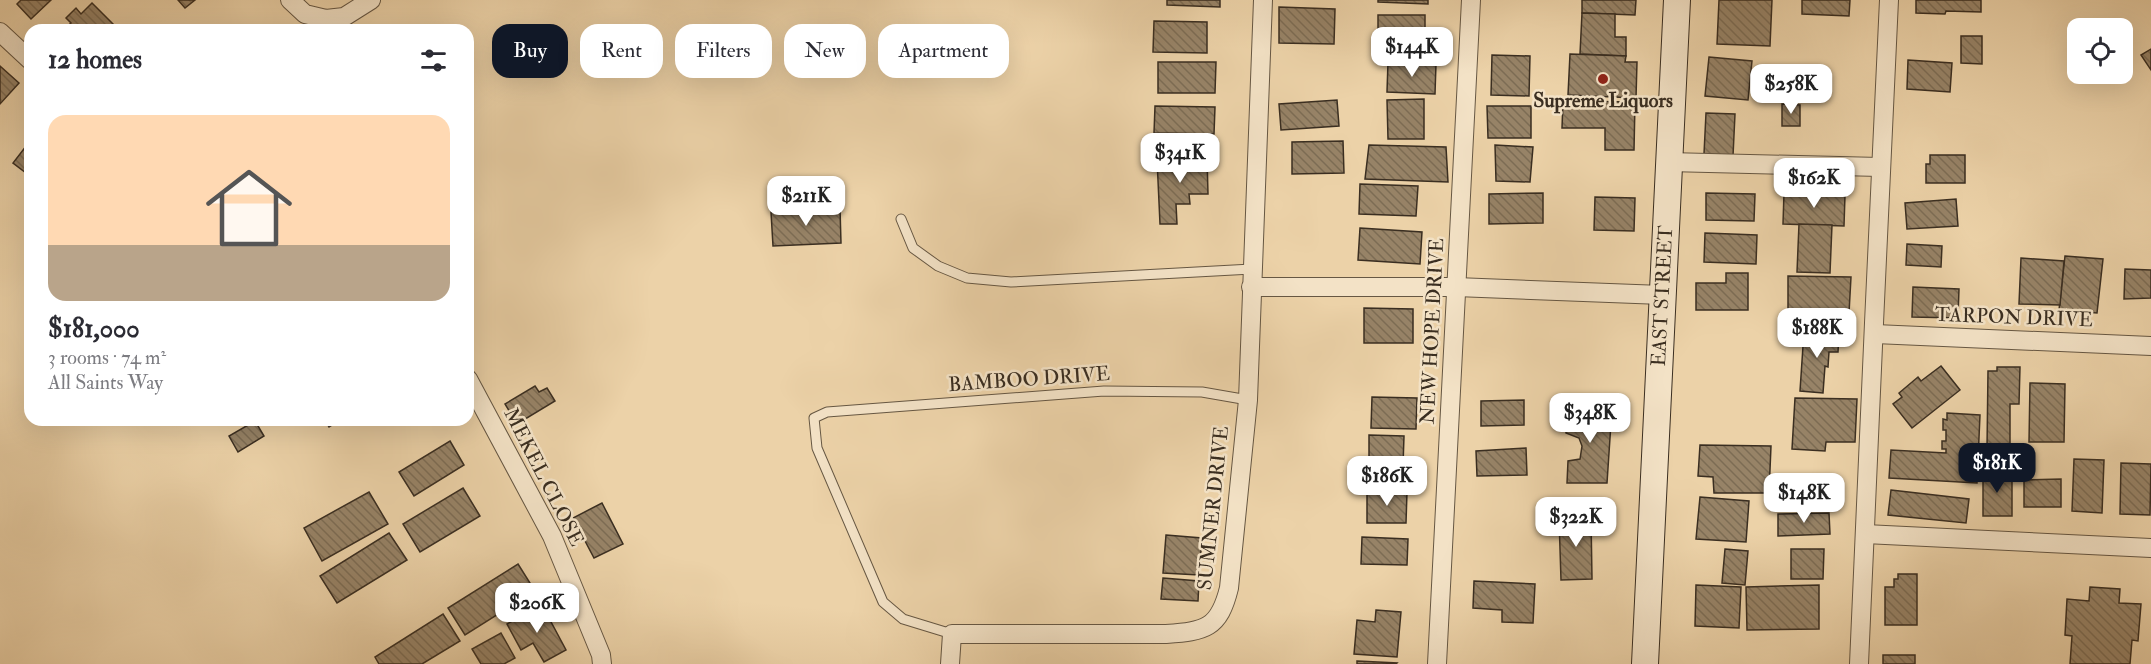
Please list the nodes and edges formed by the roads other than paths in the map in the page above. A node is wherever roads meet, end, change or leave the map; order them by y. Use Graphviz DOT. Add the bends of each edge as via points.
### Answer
graph roads {
  1 [pos="290,0"];
  2 [pos="371,0"];
  3 [pos="1263,0"];
  4 [pos="1471,0"];
  5 [pos="1677,0"];
  6 [pos="1889,0"];
  7 [pos="0,32"];
  8 [pos="24,54"];
  9 [pos="1668,162"];
  10 [pos="1880,167"];
  11 [pos="901,219"];
  12 [pos="1252,278"];
  13 [pos="1456,287"];
  14 [pos="1662,295"];
  15 [pos="1875,334"];
  16 [pos="2151,346"];
  17 [pos="474,390"];
  18 [pos="1248,400"];
  19 [pos="814,418"];
  20 [pos="1865,534"];
  21 [pos="2151,548"];
  22 [pos="952,634"];
  23 [pos="602,664"];
  24 [pos="950,664"];
  25 [pos="1437,664"];
  26 [pos="1645,664"];
  27 [pos="1859,664"];
  1 -- 2 [label="street" via="305,14 326,19 344,17"];
  3 -- 12 [label="street, SUMNER DRIVE"];
  4 -- 13 [label="street, NEW HOPE DRIVE"];
  5 -- 9 [label="main road, EAST STREET"];
  6 -- 10 [label="street"];
  7 -- 8 [label="street"];
  9 -- 10 [label="street"];
  9 -- 14 [label="main road, EAST STREET"];
  10 -- 15 [label="street"];
  11 -- 12 [label="lane" via="913,248 938,266 967,278 1011,282"];
  12 -- 13 [label="street"];
  12 -- 18 [label="street, SUMNER DRIVE"];
  13 -- 14 [label="street"];
  13 -- 25 [label="street, NEW HOPE DRIVE"];
  14 -- 26 [label="main road, EAST STREET"];
  15 -- 16 [label="street, TARPON DRIVE"];
  15 -- 20 [label="street"];
  17 -- 23 [label="street, MEKEL CLOSE" via="552,536"];
  18 -- 19 [label="lane, BAMBOO DRIVE" via="1202,392 1104,391 828,412"];
  18 -- 22 [label="street, SUMNER DRIVE" via="1229,588 1225,607 1213,624 1166,634"];
  19 -- 22 [label="lane, SUMNER DRIVE" via="818,448 883,602 903,619"];
  20 -- 21 [label="street"];
  20 -- 27 [label="street"];
  22 -- 24 [label="street"];
}
